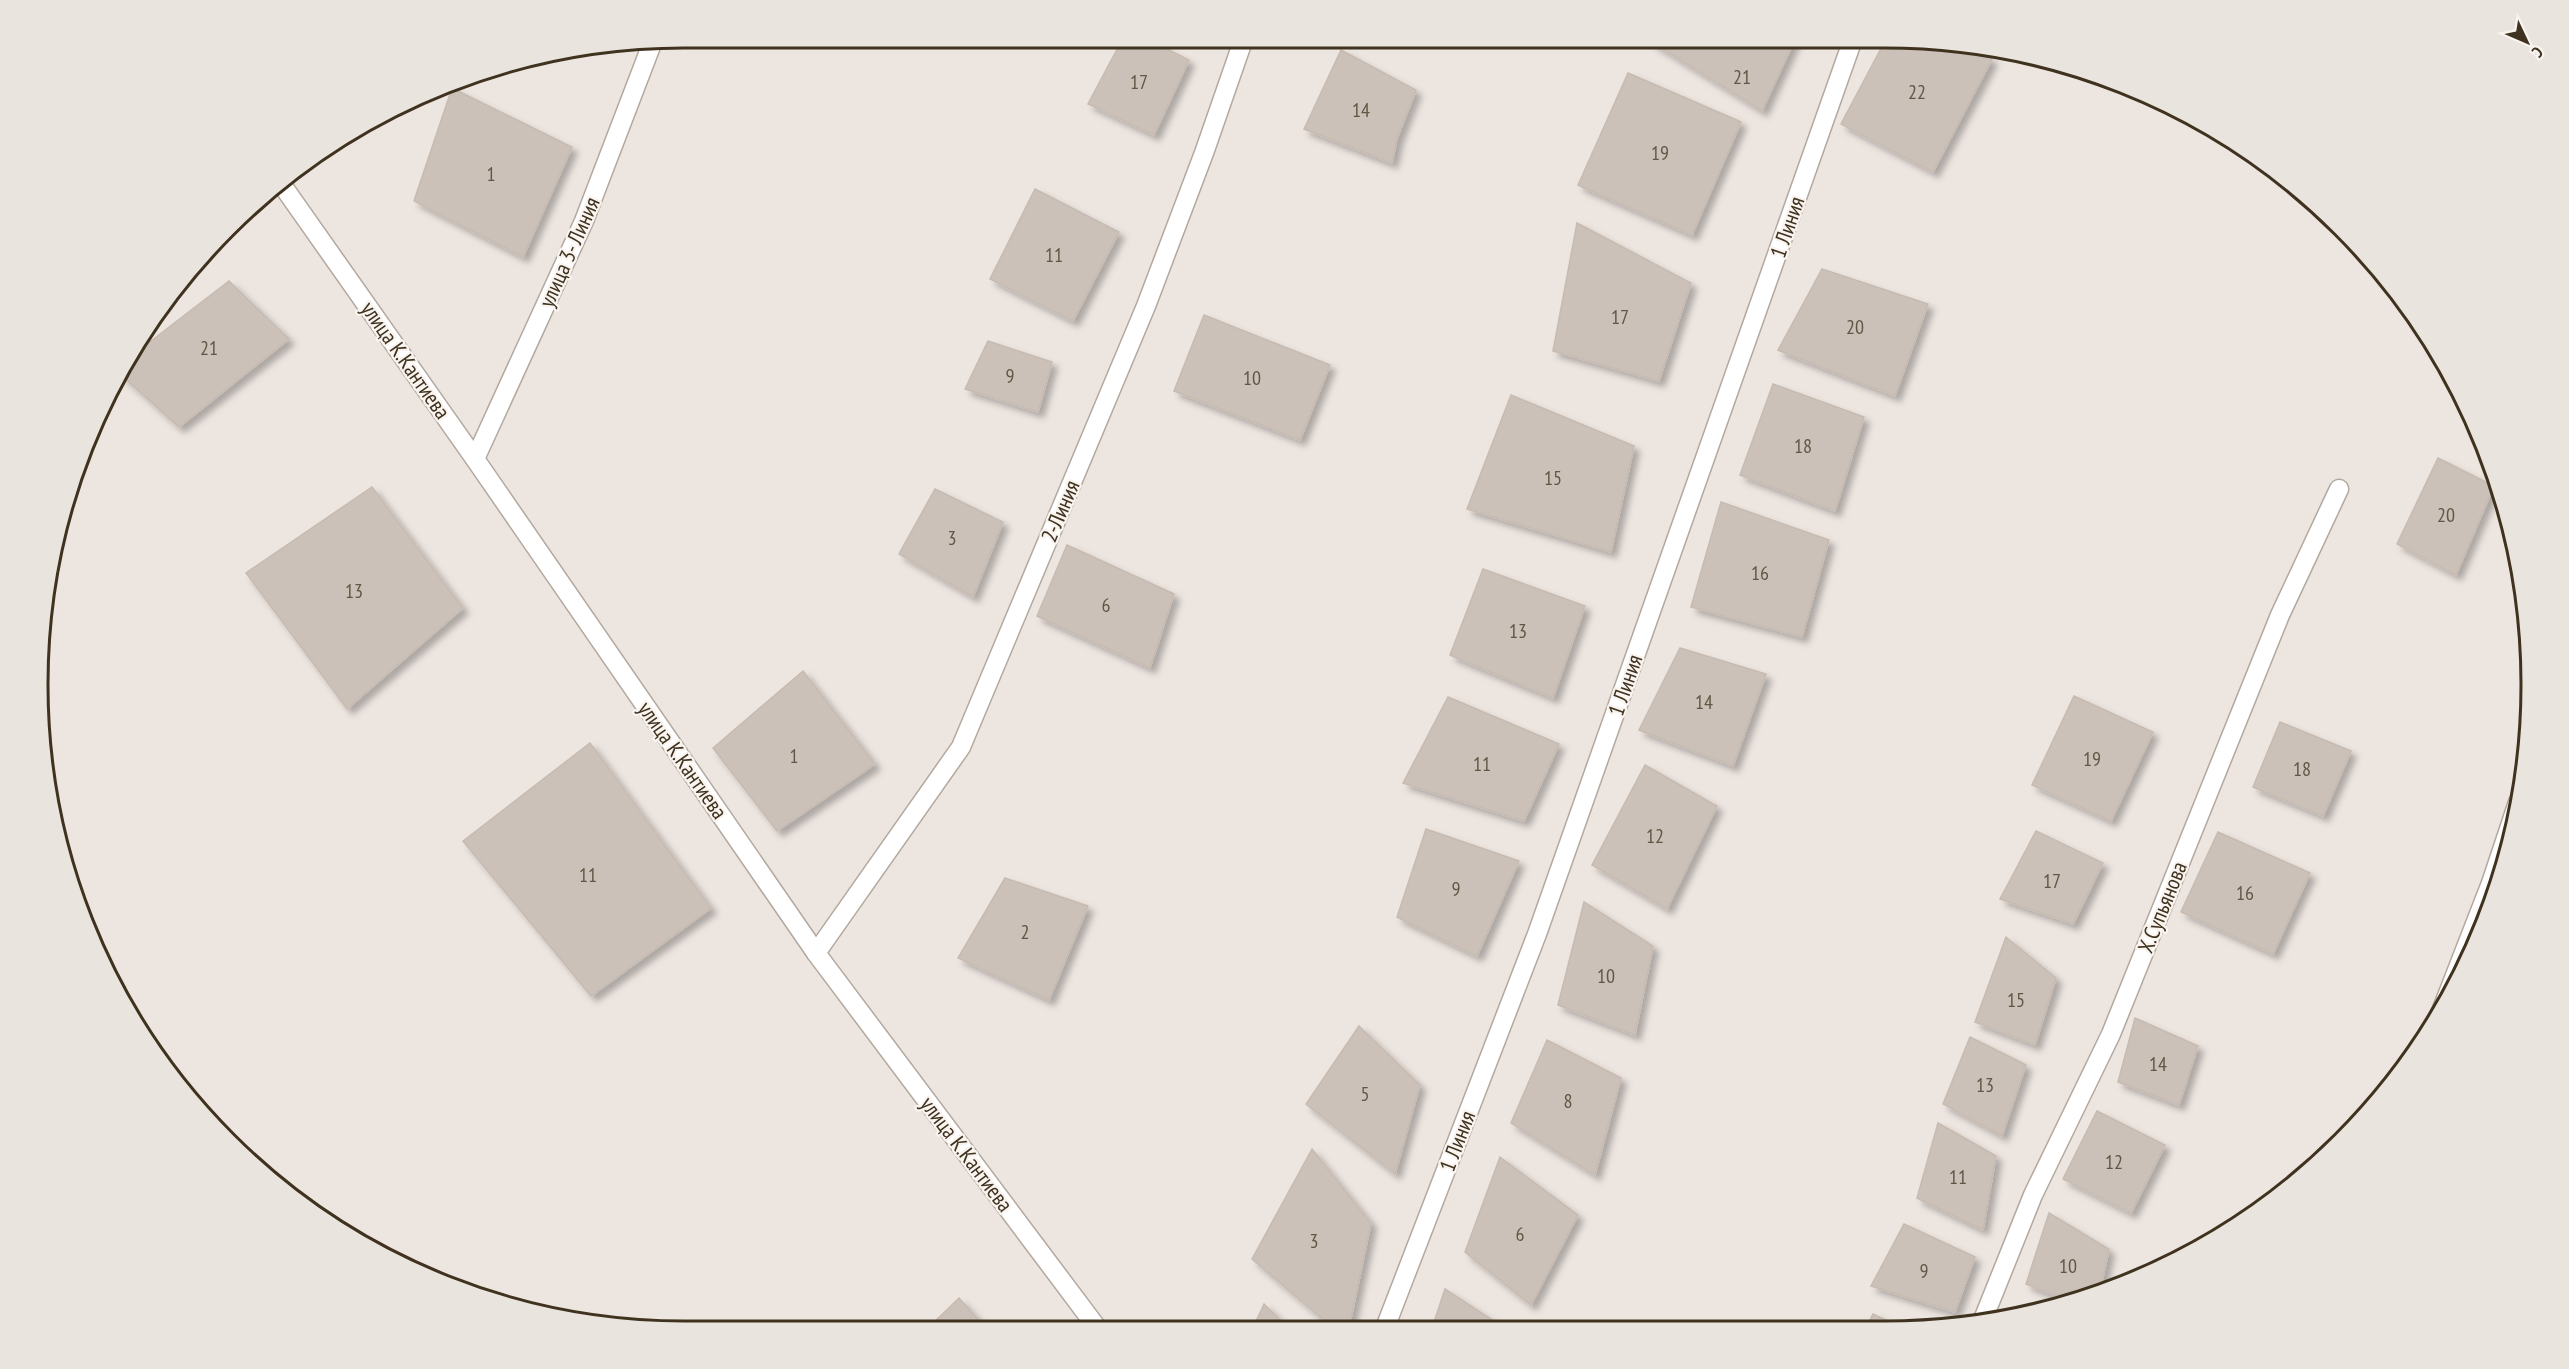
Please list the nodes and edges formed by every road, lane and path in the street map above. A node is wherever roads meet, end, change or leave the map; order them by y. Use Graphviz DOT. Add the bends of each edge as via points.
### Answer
graph roads {
  1 [pos="1241,48"];
  2 [pos="1850,48"];
  3 [pos="650,49"];
  4 [pos="285,190"];
  5 [pos="475,459"];
  6 [pos="2339,489"];
  7 [pos="816,953"];
  8 [pos="1986,1313"];
  9 [pos="1092,1321"];
  10 [pos="1388,1321"];
  1 -- 7 [label="street, 2-Линия" via="1146,306 961,747"];
  2 -- 10 [label="street, 1 Линия" via="1537,934"];
  3 -- 5 [label="street, улица 3- Линия" via="584,221"];
  4 -- 5 [label="street, улица К.Кантиева"];
  5 -- 7 [label="street, улица К.Кантиева"];
  6 -- 8 [label="street, Х.Супьянова" via="2280,615 2111,1034 2033,1194"];
  7 -- 9 [label="street, улица К.Кантиева"];
}
